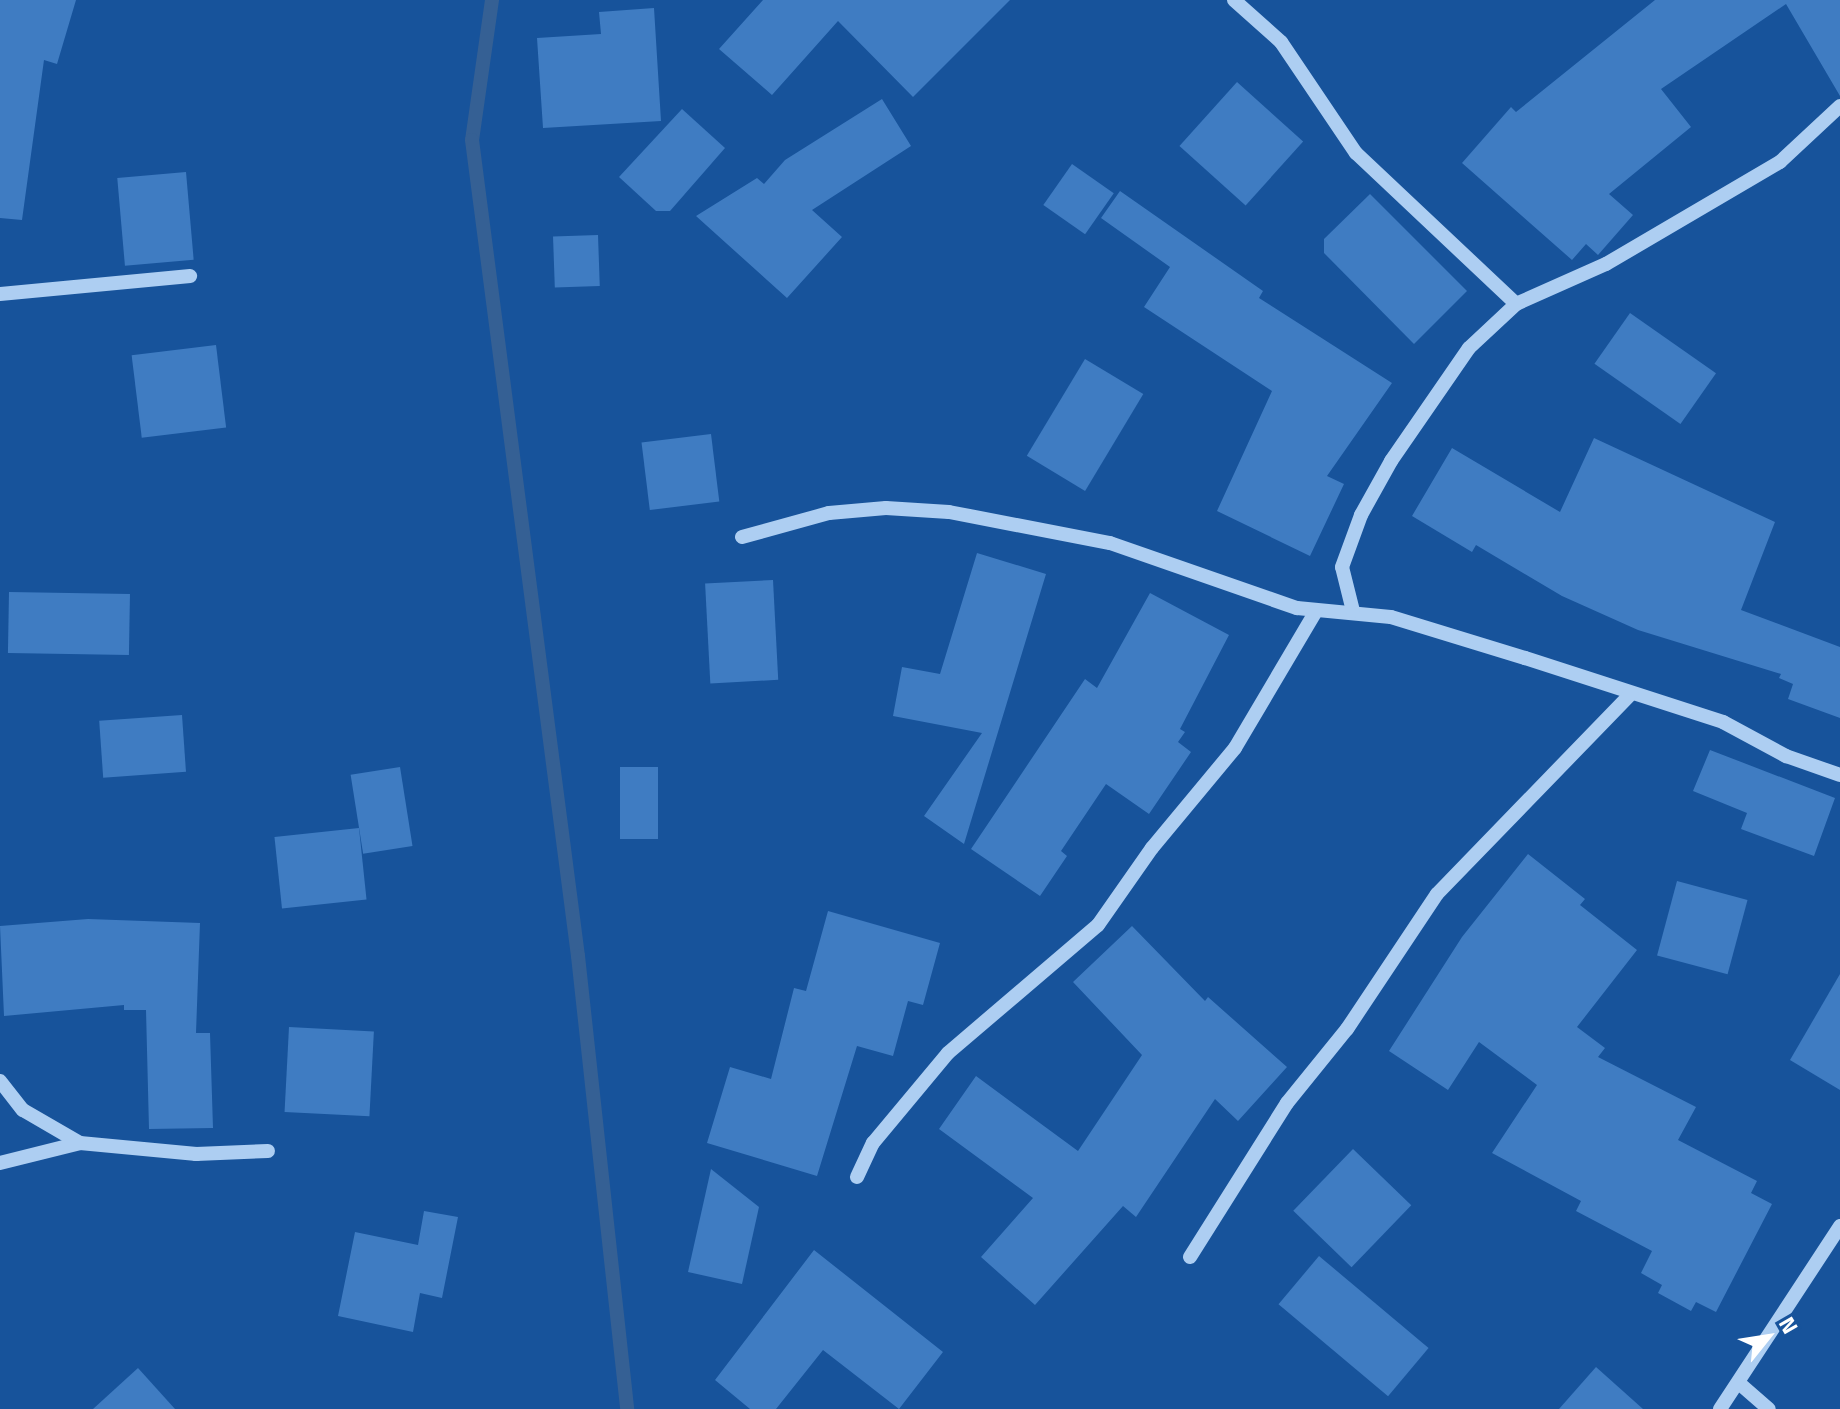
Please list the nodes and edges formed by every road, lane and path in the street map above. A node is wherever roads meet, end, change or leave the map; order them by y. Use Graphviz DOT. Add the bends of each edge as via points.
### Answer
graph roads {
  1 [pos="1234,0"];
  2 [pos="1840,106"];
  3 [pos="190,276"];
  4 [pos="0,294"];
  5 [pos="1516,304"];
  6 [pos="742,537"];
  7 [pos="1316,611"];
  8 [pos="1353,611"];
  9 [pos="1631,694"];
  10 [pos="1840,775"];
  11 [pos="0,1081"];
  12 [pos="80,1143"];
  13 [pos="268,1151"];
  14 [pos="0,1163"];
  15 [pos="857,1177"];
  16 [pos="1840,1226"];
  17 [pos="1190,1257"];
  18 [pos="1740,1384"];
  19 [pos="1720,1409"];
  20 [pos="1769,1409"];
  1 -- 5 [label="street" via="1281,42 1356,153"];
  2 -- 5 [label="street" via="1780,162 1606,264"];
  3 -- 4 [label="street"];
  5 -- 8 [label="street" via="1469,348 1391,461 1361,515 1342,567"];
  6 -- 7 [label="street" via="829,513 886,508 949,512 1110,543"];
  7 -- 8 [label="street"];
  7 -- 15 [label="street" via="1235,748 1152,848 1098,925 948,1053 873,1143"];
  8 -- 9 [label="street" via="1391,617"];
  9 -- 10 [label="street" via="1723,722 1786,756"];
  9 -- 17 [label="street" via="1437,894 1347,1029 1287,1103"];
  11 -- 12 [label="street" via="23,1110"];
  12 -- 13 [label="street" via="196,1154"];
  12 -- 14 [label="street"];
  16 -- 18 [label="street"];
  18 -- 19 [label="street"];
  18 -- 20 [label="street"];
}
